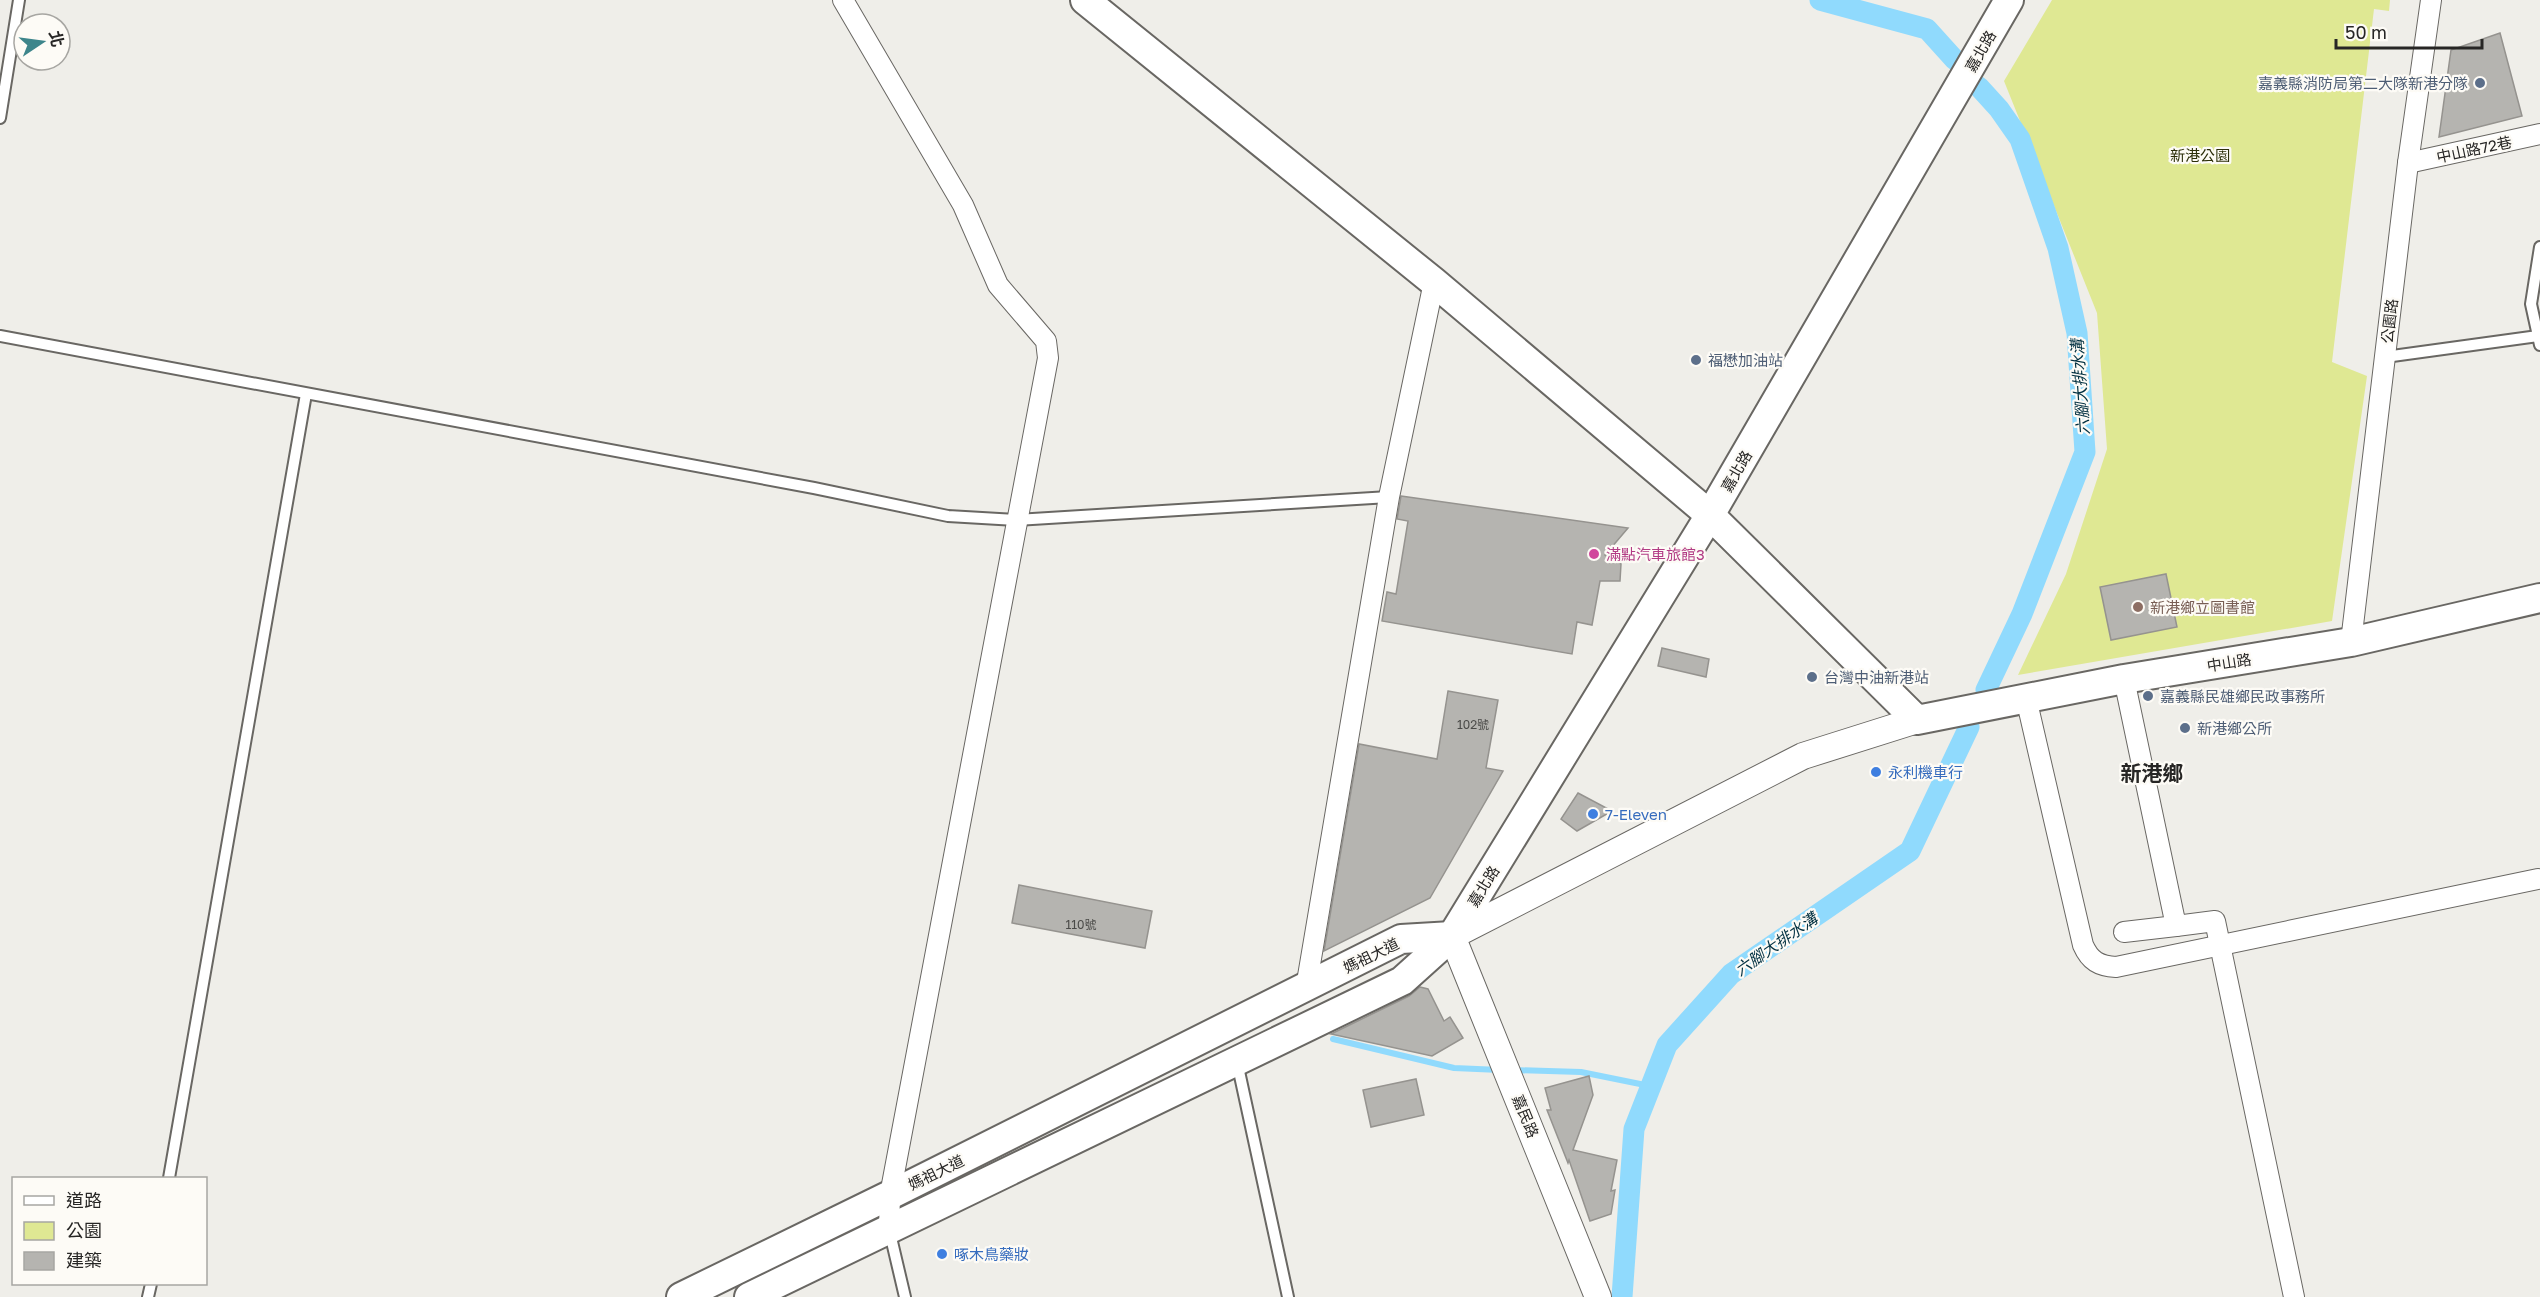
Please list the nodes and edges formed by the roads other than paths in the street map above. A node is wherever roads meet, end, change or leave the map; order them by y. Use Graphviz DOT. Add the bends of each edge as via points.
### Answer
graph roads {
  1 [pos="19,0"];
  2 [pos="843,0"];
  3 [pos="1085,0"];
  4 [pos="2009,0"];
  5 [pos="2431,0"];
  6 [pos="0,118"];
  7 [pos="2540,134"];
  8 [pos="2408,163"];
  9 [pos="2540,247"];
  10 [pos="1434,282"];
  11 [pos="2537,284"];
  12 [pos="0,336"];
  13 [pos="2539,340"];
  14 [pos="2385,357"];
  15 [pos="306,394"];
  16 [pos="1389,496"];
  17 [pos="1710,515"];
  18 [pos="1016,520"];
  19 [pos="2540,598"];
  20 [pos="2351,642"];
  21 [pos="2124,679"];
  22 [pos="2026,698"];
  23 [pos="1917,720"];
  24 [pos="2539,878"];
  25 [pos="2176,926"];
  26 [pos="2124,932"];
  27 [pos="1452,936"];
  28 [pos="2220,945"];
  29 [pos="1306,988"];
  30 [pos="1237,1061"];
  31 [pos="169,1177"];
  32 [pos="890,1195"];
  33 [pos="889,1229"];
  34 [pos="681,1297"];
  35 [pos="749,1297"];
  36 [pos="905,1297"];
  37 [pos="1288,1297"];
  38 [pos="1598,1297"];
  39 [pos="2294,1297"];
  1 -- 6 [label="lane"];
  2 -- 18 [label="street" via="963,206 998,285 1046,341 1048,358"];
  3 -- 10 [label="main road"];
  4 -- 17 [label="main road, 嘉北路"];
  5 -- 8 [label="street, 公園路"];
  7 -- 8 [label="street, 中山路72巷"];
  8 -- 14 [label="street, 公園路"];
  9 -- 11 [label="lane"];
  10 -- 16 [label="street"];
  10 -- 17 [label="main road"];
  11 -- 13 [label="lane" via="2531,304"];
  12 -- 15 [label="lane"];
  13 -- 14 [label="lane"];
  14 -- 20 [label="street, 公園路"];
  15 -- 18 [label="lane" via="948,516"];
  15 -- 31 [label="lane"];
  16 -- 18 [label="lane"];
  16 -- 29 [label="street"];
  17 -- 23 [label="main road"];
  17 -- 27 [label="main road, 嘉北路"];
  18 -- 32 [label="street"];
  19 -- 20 [label="main road, 中山路"];
  20 -- 21 [label="main road, 中山路"];
  21 -- 22 [label="main road, 中山路"];
  21 -- 25 [label="street"];
  22 -- 23 [label="main road, 中山路"];
  22 -- 28 [label="street" via="2088,957 2116,967"];
  23 -- 27 [label="street" via="1803,756"];
  24 -- 28 [label="street"];
  25 -- 26 [label="street"];
  25 -- 28 [label="street" via="2215,921"];
  27 -- 29 [label="main road, 媽祖大道" via="1401,939"];
  27 -- 30 [label="main road, 媽祖大道" via="1402,981"];
  27 -- 38 [label="street, 嘉民路"];
  28 -- 39 [label="street"];
  29 -- 32 [label="main road, 媽祖大道"];
  30 -- 33 [label="main road, 媽祖大道"];
  30 -- 37 [label="lane"];
  32 -- 33 [label="street"];
  32 -- 34 [label="main road, 媽祖大道"];
  33 -- 35 [label="main road, 媽祖大道"];
  33 -- 36 [label="lane"];
}
